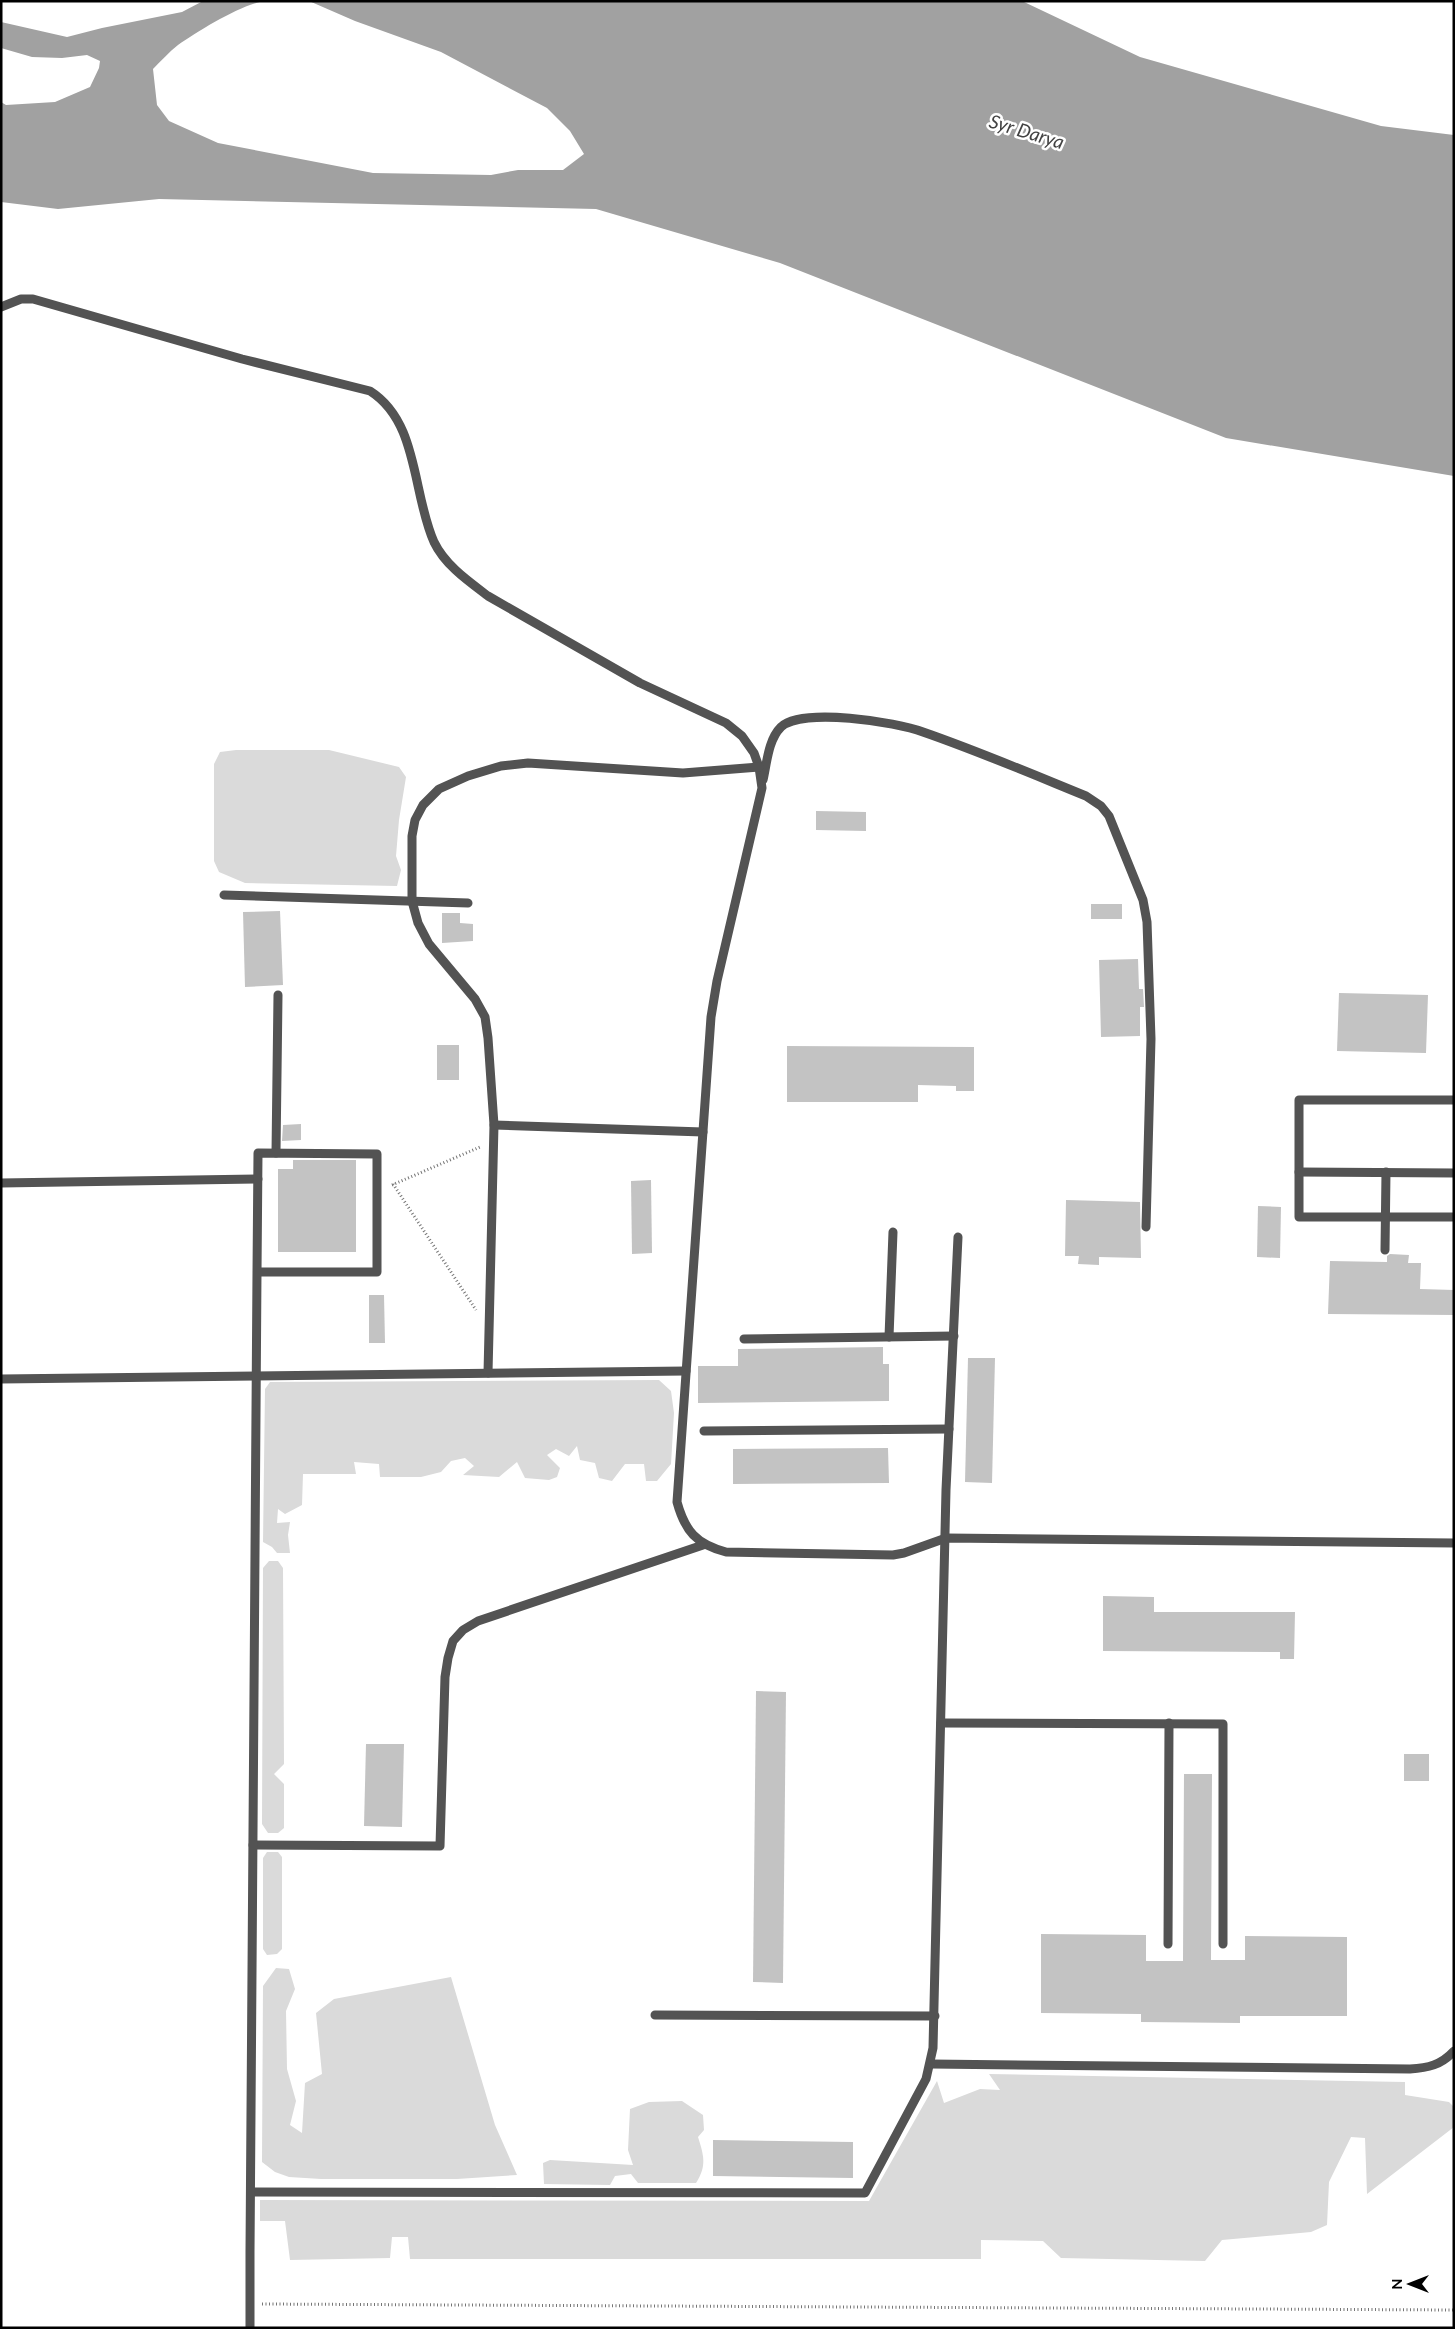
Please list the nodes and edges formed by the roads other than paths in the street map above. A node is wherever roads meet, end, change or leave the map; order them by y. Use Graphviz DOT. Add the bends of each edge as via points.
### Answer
graph roads {
  1 [pos="1,307"];
  2 [pos="759,767"];
  3 [pos="762,788"];
  4 [pos="224,895"];
  5 [pos="412,902"];
  6 [pos="468,903"];
  7 [pos="278,995"];
  8 [pos="1454,1100"];
  9 [pos="494,1126"];
  10 [pos="703,1132"];
  11 [pos="276,1153"];
  12 [pos="1299,1172"];
  13 [pos="1386,1172"];
  14 [pos="1454,1173"];
  15 [pos="258,1179"];
  16 [pos="1,1183"];
  17 [pos="1454,1217"];
  18 [pos="1386,1218"];
  19 [pos="1146,1227"];
  20 [pos="893,1232"];
  21 [pos="958,1237"];
  22 [pos="1385,1250"];
  23 [pos="257,1272"];
  24 [pos="954,1336"];
  25 [pos="889,1337"];
  26 [pos="744,1339"];
  27 [pos="686,1371"];
  28 [pos="488,1373"];
  29 [pos="256,1376"];
  30 [pos="1,1379"];
  31 [pos="949,1428"];
  32 [pos="704,1431"];
  33 [pos="946,1538"];
  34 [pos="1454,1543"];
  35 [pos="703,1545"];
  36 [pos="941,1723"];
  37 [pos="1168,1723"];
  38 [pos="253,1845"];
  39 [pos="1168,1944"];
  40 [pos="1223,1944"];
  41 [pos="655,2015"];
  42 [pos="935,2016"];
  43 [pos="1454,2051"];
  44 [pos="931,2064"];
  45 [pos="251,2192"];
  46 [pos="250,2328"];
  1 -- 2 [label="lane" via="22,299 33,299 242,359 370,391 384,400 398,420 435,543 465,579 488,596 640,683 726,723 742,736"];
  2 -- 3 [label="lane"];
  2 -- 5 [label="lane" via="683,773 528,763 501,766 468,776 439,789 423,805 416,820 412,836"];
  3 -- 10 [label="lane" via="717,981 711,1017"];
  3 -- 19 [label="lane" via="772,742 780,727 802,718 829,717 867,720 921,731 1086,796 1101,806 1109,816 1143,900 1147,922 1151,1039"];
  4 -- 5 [label="lane"];
  5 -- 6 [label="lane"];
  5 -- 9 [label="lane" via="429,944 475,999 485,1017"];
  7 -- 11 [label="lane"];
  8 -- 12 [label="lane" via="1299,1100"];
  9 -- 10 [label="lane"];
  9 -- 28 [label="lane"];
  10 -- 27 [label="lane"];
  11 -- 15 [label="lane" via="258,1153"];
  11 -- 23 [label="lane" via="378,1154 376,1272"];
  12 -- 13 [label="lane"];
  12 -- 18 [label="lane" via="1299,1218"];
  13 -- 14 [label="lane"];
  13 -- 18 [label="lane"];
  15 -- 16 [label="lane"];
  15 -- 23 [label="lane"];
  17 -- 18 [label="lane"];
  18 -- 22 [label="lane"];
  20 -- 25 [label="lane"];
  21 -- 24 [label="lane"];
  23 -- 29 [label="lane"];
  24 -- 25 [label="lane"];
  24 -- 31 [label="lane"];
  25 -- 26 [label="lane"];
  27 -- 28 [label="lane"];
  27 -- 35 [label="lane" via="677,1502 687,1528"];
  28 -- 29 [label="lane"];
  29 -- 30 [label="lane"];
  29 -- 38 [label="lane"];
  31 -- 32 [label="lane"];
  31 -- 33 [label="lane"];
  33 -- 34 [label="lane"];
  33 -- 35 [label="lane" via="893,1555 726,1552"];
  33 -- 36 [label="lane"];
  35 -- 38 [label="lane" via="478,1621 453,1641 445,1677 440,1846"];
  36 -- 37 [label="lane"];
  36 -- 42 [label="lane"];
  37 -- 39 [label="lane"];
  37 -- 40 [label="lane" via="1223,1724"];
  38 -- 45 [label="lane"];
  41 -- 42 [label="lane"];
  42 -- 44 [label="lane"];
  43 -- 44 [label="lane" via="1437,2065 1410,2069"];
  44 -- 45 [label="lane" via="865,2193"];
  45 -- 46 [label="lane"];
}
